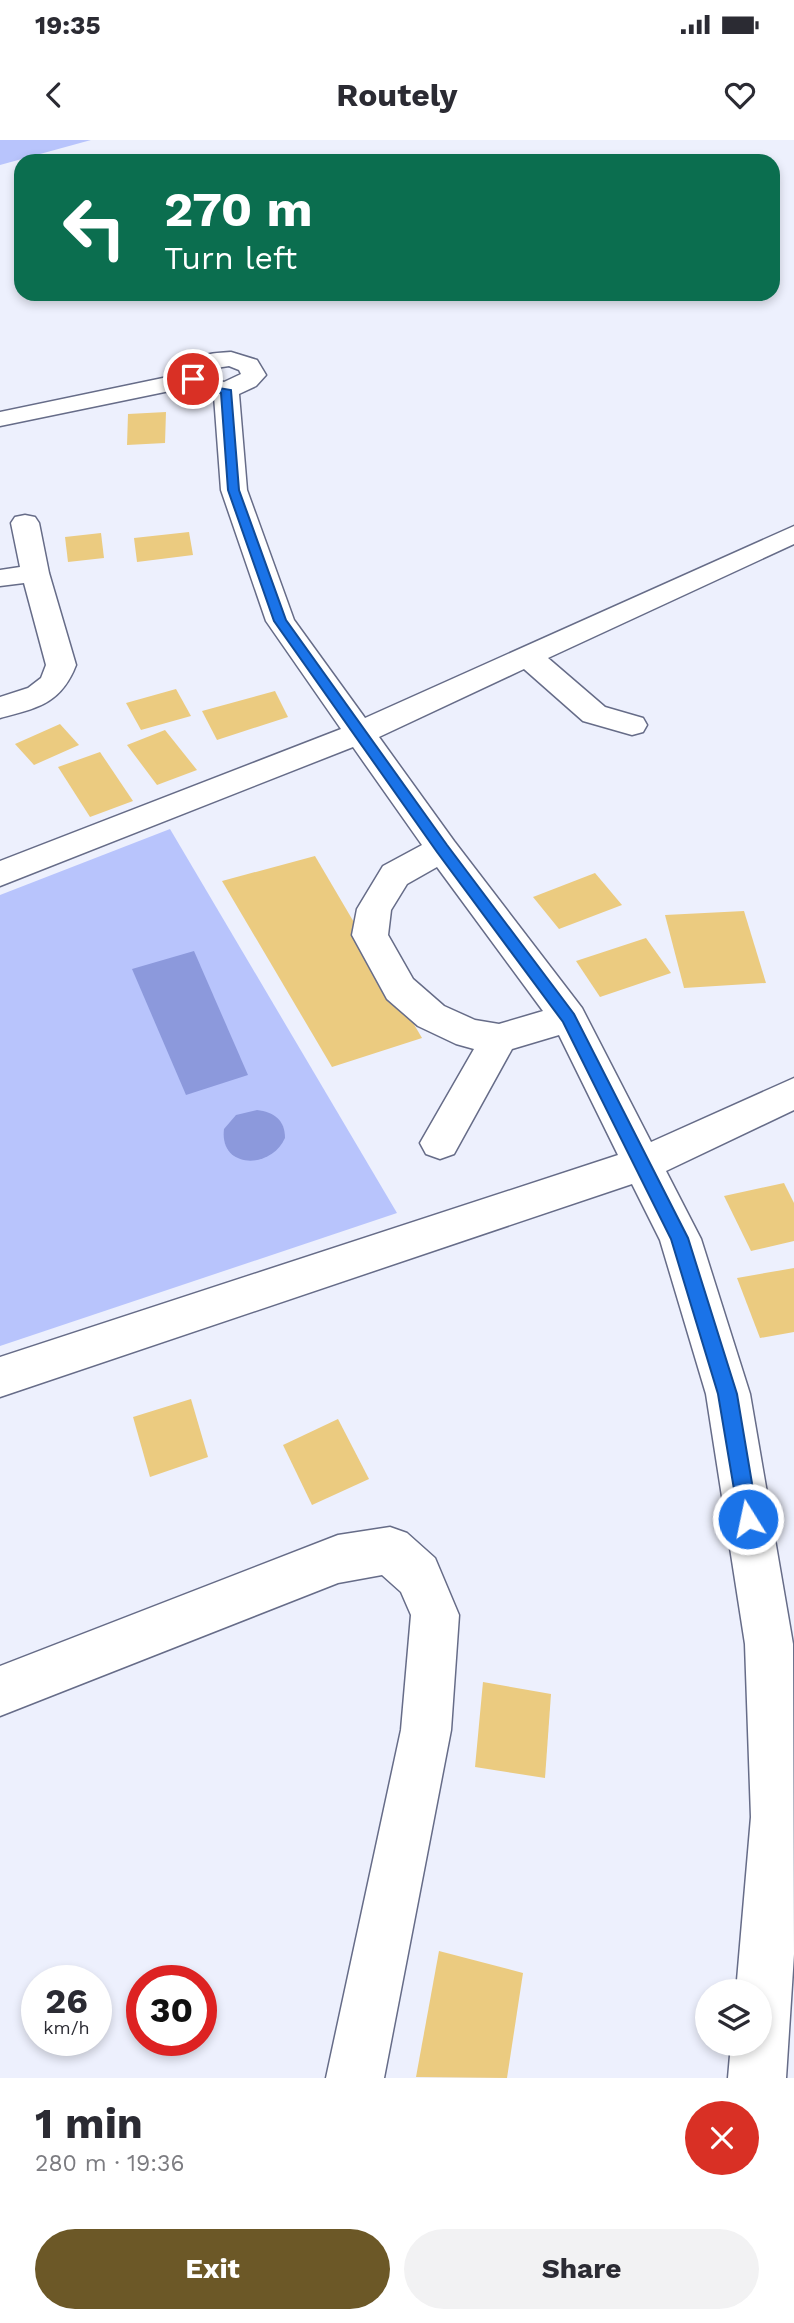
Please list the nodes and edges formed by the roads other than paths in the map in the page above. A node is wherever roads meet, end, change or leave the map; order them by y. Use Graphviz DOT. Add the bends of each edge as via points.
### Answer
graph roads {
  1 [pos="0,419"];
  2 [pos="25,523"];
  3 [pos="794,534"];
  4 [pos="34,573"];
  5 [pos="0,578"];
  6 [pos="527,656"];
  7 [pos="0,708"];
  8 [pos="632,725"];
  9 [pos="360,733"];
  10 [pos="442,849"];
  11 [pos="0,874"];
  12 [pos="569,1018"];
  13 [pos="499,1038"];
  14 [pos="794,1093"];
  15 [pos="440,1143"];
  16 [pos="642,1164"];
  17 [pos="0,1377"];
  18 [pos="0,1691"];
  19 [pos="355,2078"];
  20 [pos="757,2078"];
  1 -- 9 [label="street" via="209,385 234,490 280,621"];
  2 -- 4 [label="street"];
  3 -- 6 [label="street"];
  4 -- 5 [label="street"];
  4 -- 7 [label="street" via="61,665 54,683 40,695"];
  6 -- 8 [label="street" via="594,715"];
  6 -- 9 [label="street"];
  9 -- 10 [label="street"];
  9 -- 11 [label="street"];
  10 -- 12 [label="street"];
  10 -- 13 [label="street" via="395,875 374,909 370,935 400,989 431,1016 469,1034"];
  12 -- 13 [label="street"];
  12 -- 16 [label="street"];
  13 -- 15 [label="street"];
  14 -- 16 [label="street"];
  16 -- 17 [label="street"];
  16 -- 20 [label="street" via="680,1238 727,1394 769,1644 776,1817"];
  18 -- 19 [label="street" via="338,1559 390,1550 418,1575 435,1615 426,1730"];
}
